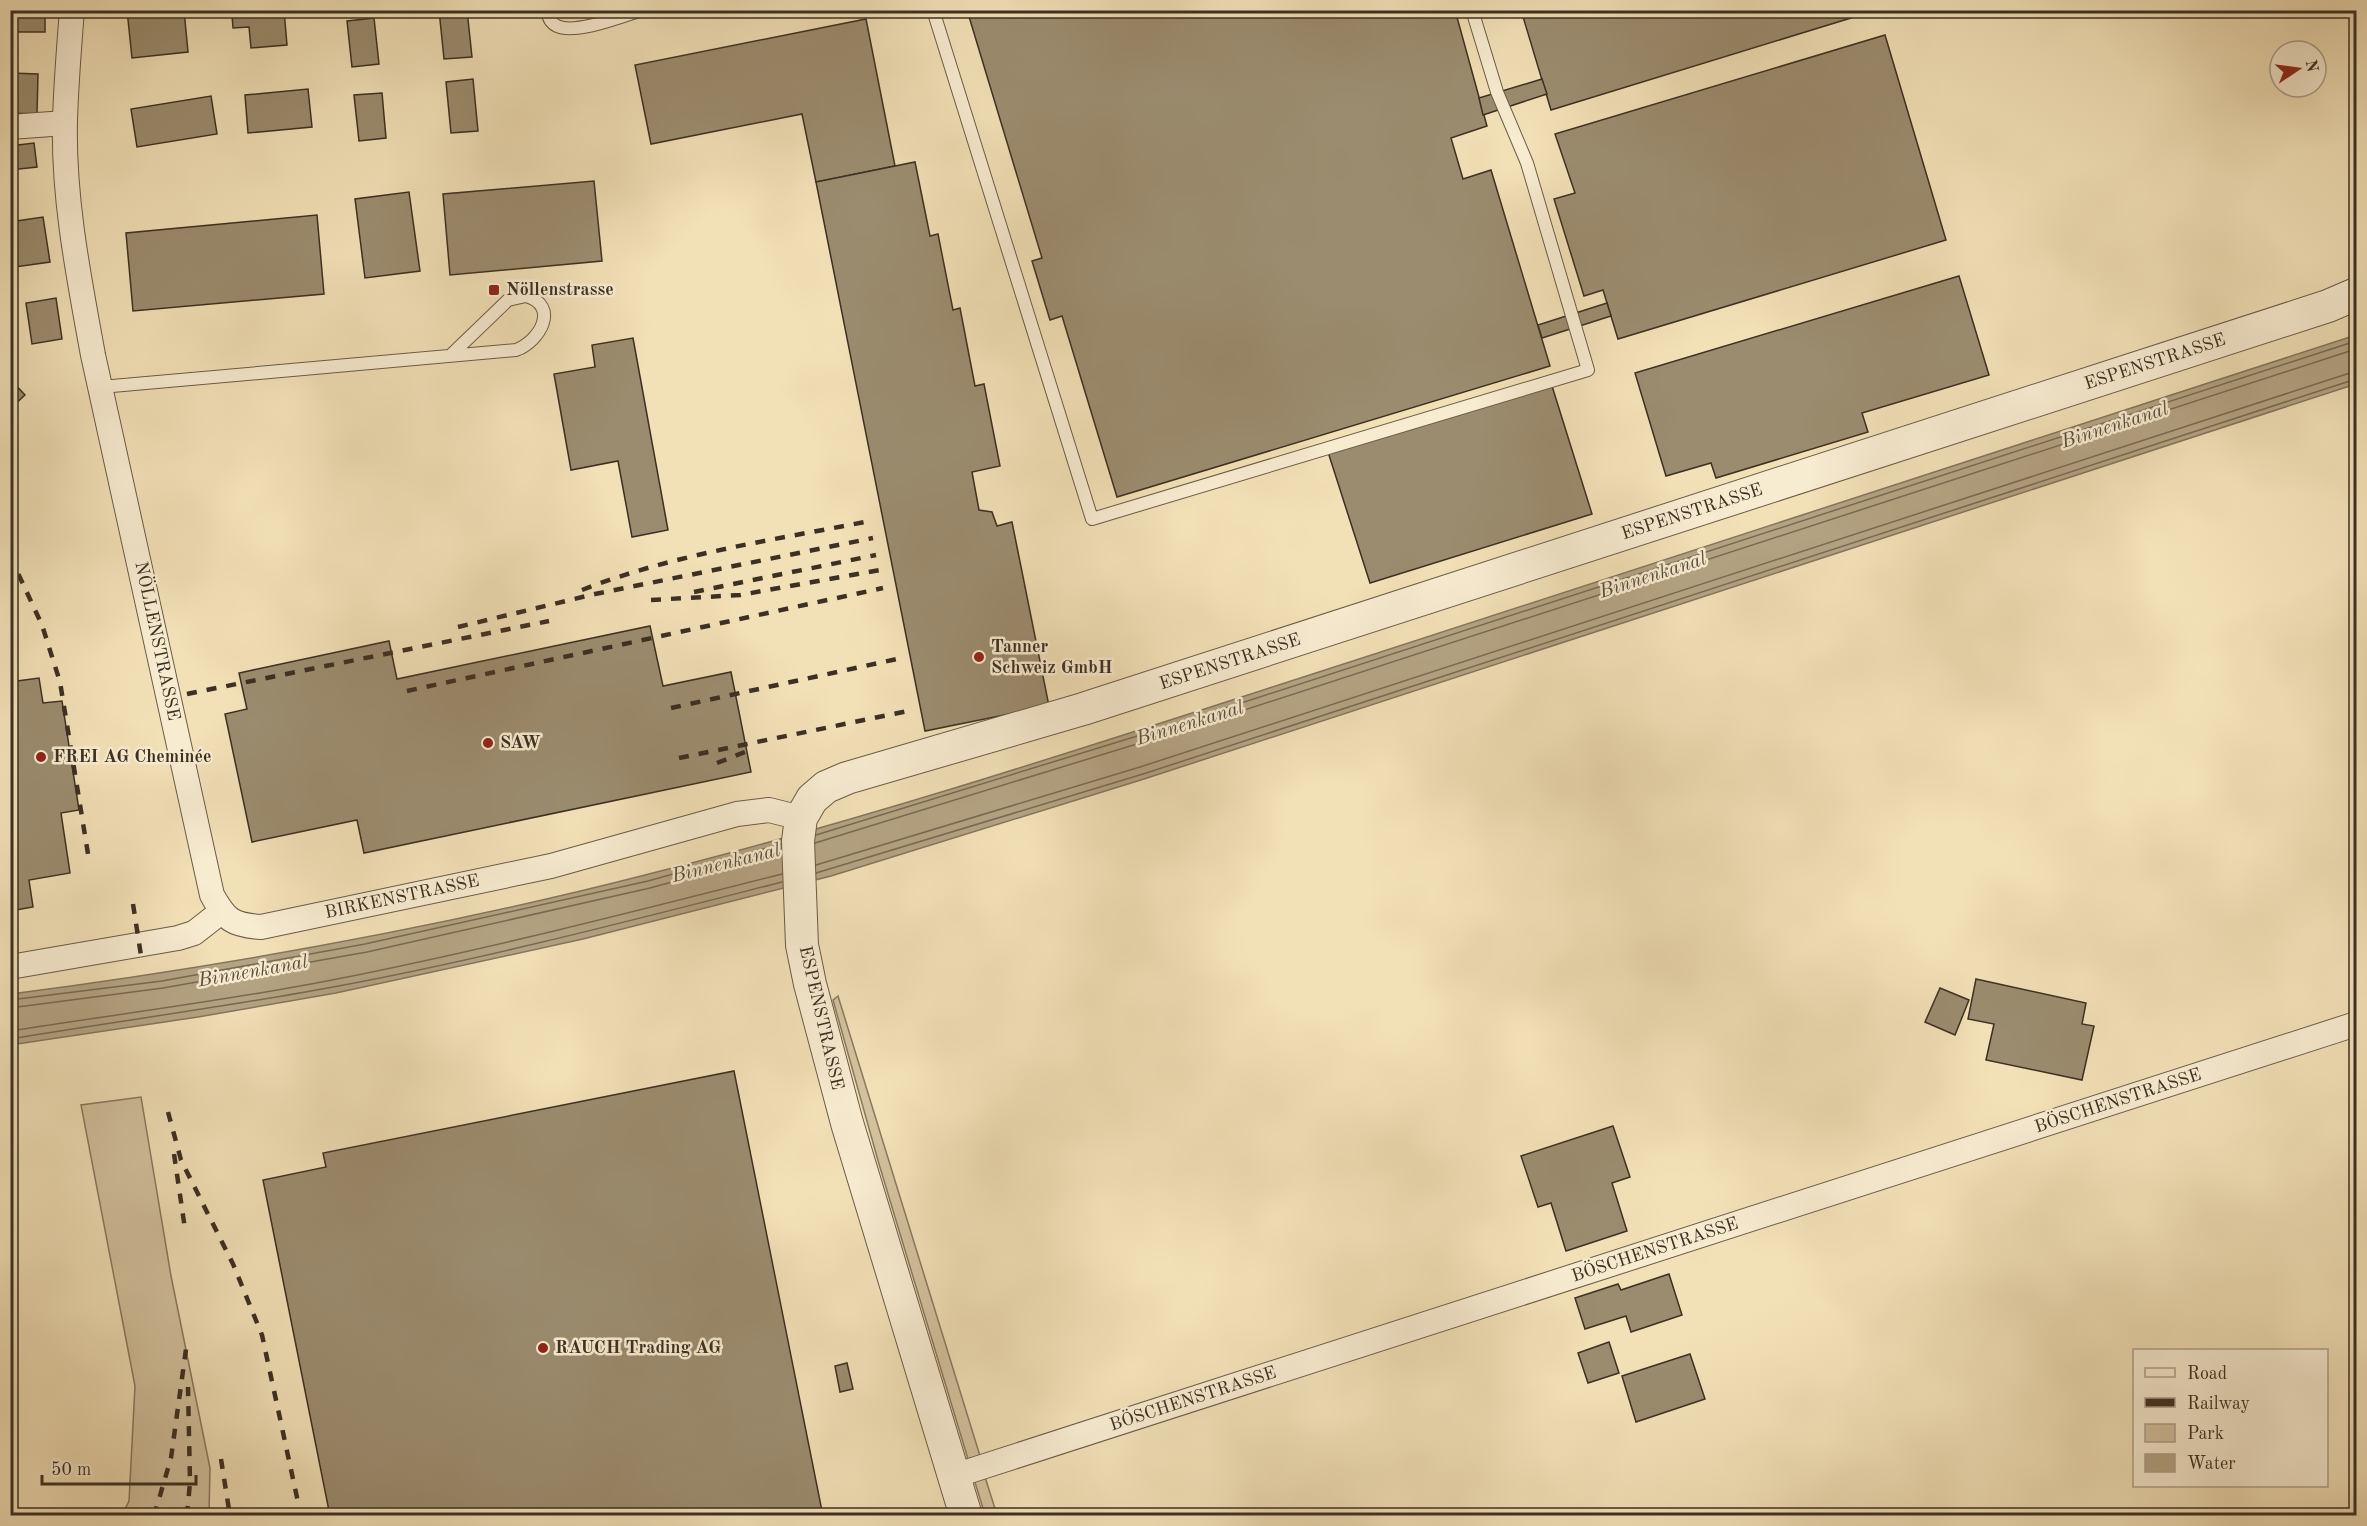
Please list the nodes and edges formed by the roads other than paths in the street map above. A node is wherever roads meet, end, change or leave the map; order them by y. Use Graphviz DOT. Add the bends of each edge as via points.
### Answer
graph roads {
  1 [pos="72,10"];
  2 [pos="547,10"];
  3 [pos="642,10"];
  4 [pos="933,10"];
  5 [pos="1472,10"];
  6 [pos="65,123"];
  7 [pos="10,127"];
  8 [pos="2356,294"];
  9 [pos="452,354"];
  10 [pos="101,387"];
  11 [pos="806,809"];
  12 [pos="221,912"];
  13 [pos="10,968"];
  14 [pos="2356,1024"];
  15 [pos="954,1476"];
  16 [pos="966,1515"];
  1 -- 6 [label="street, NÖLLENSTRASSE"];
  2 -- 3 [label="lane" via="549,20 567,28"];
  4 -- 5 [label="lane" via="1092,519 1588,370 1527,163 1497,92"];
  6 -- 7 [label="street"];
  6 -- 10 [label="street, NÖLLENSTRASSE" via="79,277"];
  8 -- 11 [label="street, ESPENSTRASSE" via="2317,310 1103,703 848,778 826,787"];
  9 -- 9 [label="lane" via="525,347 544,324 541,306 526,296 508,300"];
  9 -- 10 [label="lane"];
  10 -- 12 [label="street, NÖLLENSTRASSE" via="212,895"];
  11 -- 12 [label="street, BIRKENSTRASSE" via="737,814 551,866 261,927 241,926"];
  11 -- 15 [label="street, ESPENSTRASSE" via="798,841 801,923 810,984 847,1123"];
  12 -- 13 [label="street" via="195,933 178,938"];
  14 -- 15 [label="street, BÖSCHENSTRASSE"];
  15 -- 16 [label="street, ESPENSTRASSE"];
}
